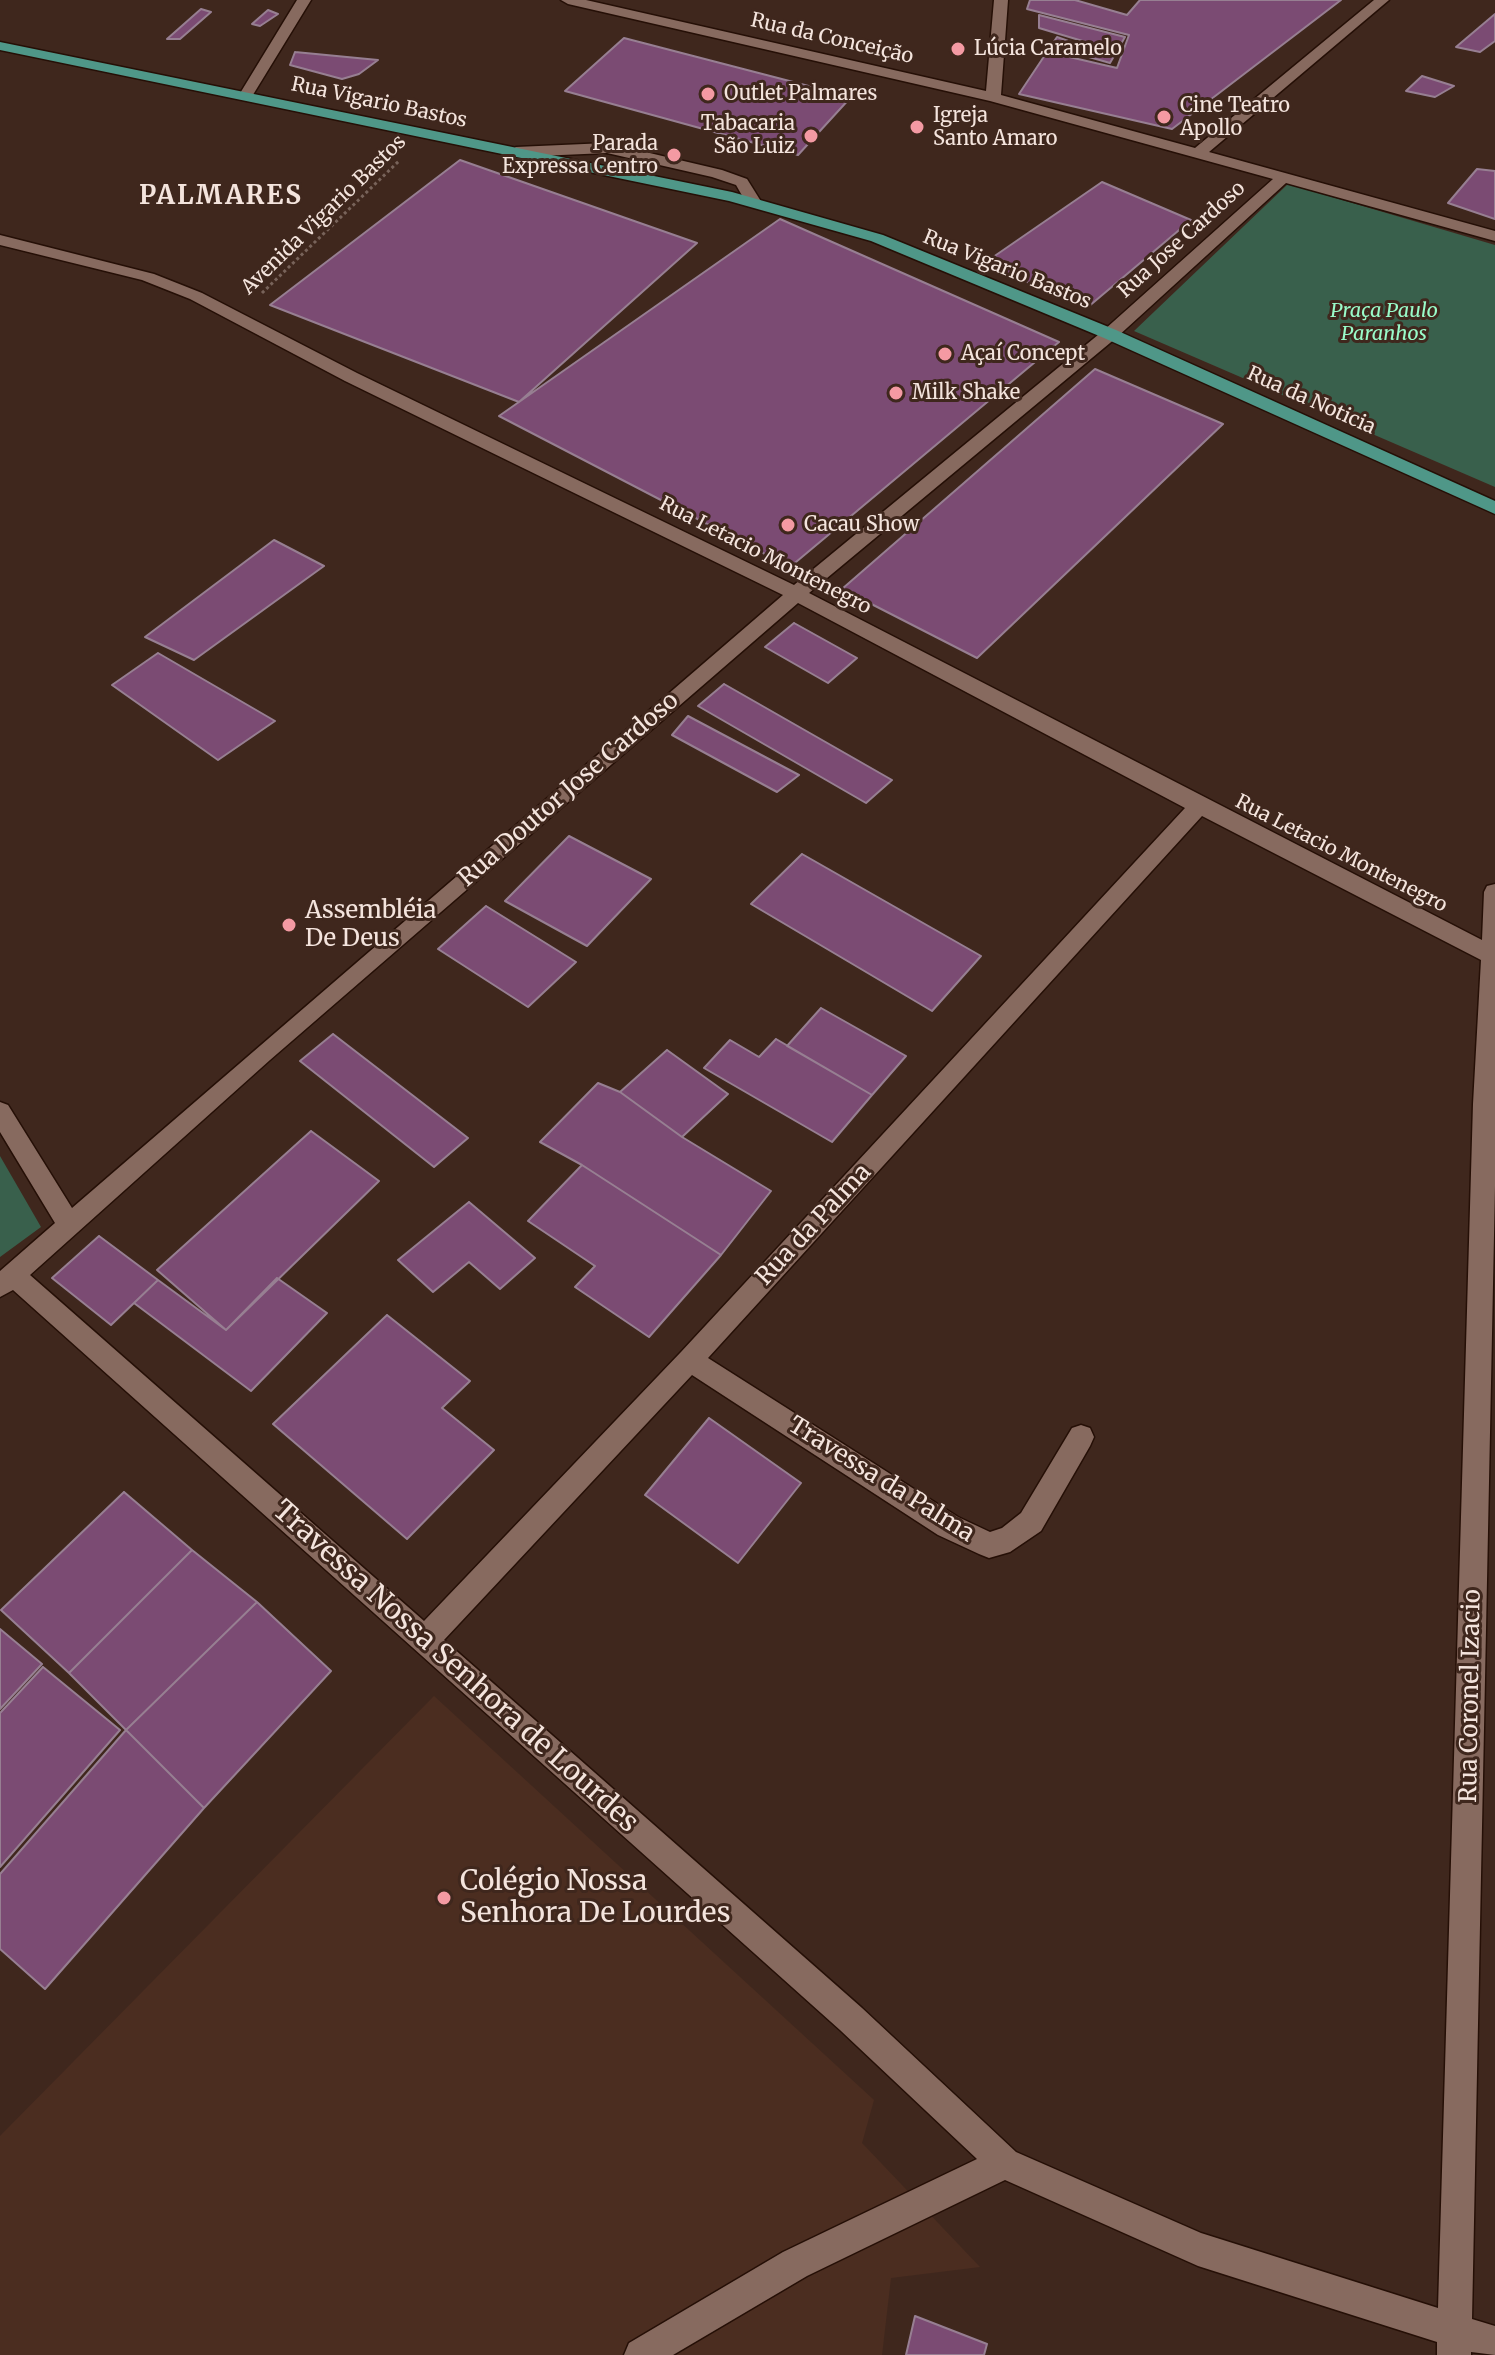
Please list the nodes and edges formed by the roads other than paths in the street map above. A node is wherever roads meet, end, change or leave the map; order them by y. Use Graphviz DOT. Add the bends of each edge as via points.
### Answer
graph roads {
  1 [pos="304,0"];
  2 [pos="568,0"];
  3 [pos="1001,0"];
  4 [pos="1382,0"];
  5 [pos="0,46"];
  6 [pos="246,95"];
  7 [pos="993,97"];
  8 [pos="516,152"];
  9 [pos="1200,152"];
  10 [pos="1283,178"];
  11 [pos="754,203"];
  12 [pos="1495,236"];
  13 [pos="0,240"];
  14 [pos="1110,334"];
  15 [pos="1495,508"];
  16 [pos="796,594"];
  17 [pos="1199,806"];
  18 [pos="1495,892"];
  19 [pos="1493,956"];
  20 [pos="1490,1105"];
  21 [pos="0,1112"];
  22 [pos="68,1223"];
  23 [pos="6,1280"];
  24 [pos="690,1360"];
  25 [pos="1081,1437"];
  26 [pos="425,1640"];
  27 [pos="1005,2163"];
  28 [pos="1454,2342"];
  29 [pos="1495,2343"];
  30 [pos="641,2355"];
  1 -- 6 [label="street"];
  2 -- 7 [label="street, Rua da Conceição"];
  3 -- 7 [label="street"];
  4 -- 9 [label="street"];
  5 -- 6 [label="main road, Rua Vigario Bastos"];
  6 -- 8 [label="main road, Rua Vigario Bastos"];
  7 -- 9 [label="street, Rua da Conceição"];
  8 -- 11 [label="main road, Rua Vigario Bastos"];
  8 -- 11 [label="street" via="607,148 742,182"];
  9 -- 10 [label="street, Rua da Conceição"];
  10 -- 12 [label="street, Rua da Conceição"];
  10 -- 14 [label="street, Rua Jose Cardoso"];
  11 -- 14 [label="main road, Rua Vigario Bastos" via="877,238"];
  13 -- 16 [label="street, Rua Letacio Montenegro" via="148,277 239,316 351,377"];
  14 -- 15 [label="main road, Rua da Noticia"];
  14 -- 16 [label="street, Rua Doutor Jose Cardoso"];
  16 -- 17 [label="street, Rua Letacio Montenegro"];
  16 -- 22 [label="street, Rua Doutor Jose Cardoso"];
  17 -- 19 [label="street, Rua Letacio Montenegro"];
  17 -- 24 [label="street, Rua da Palma"];
  18 -- 19 [label="street, Rua Coronel Izacio"];
  19 -- 20 [label="street, Rua Coronel Izacio"];
  20 -- 28 [label="street, Rua Coronel Izacio"];
  21 -- 22 [label="street"];
  22 -- 23 [label="street, Rua Doutor Jose Cardoso"];
  23 -- 26 [label="street, Travessa Nossa Senhora de Lourdes"];
  24 -- 25 [label="street, Travessa da Palma" via="948,1526 989,1545 1010,1539 1031,1522"];
  24 -- 26 [label="street, Rua da Palma"];
  26 -- 27 [label="street, Travessa Nossa Senhora de Lourdes"];
  27 -- 28 [label="street, Travessa Nossa Senhora de Lourdes" via="1198,2249"];
  27 -- 30 [label="street" via="795,2264"];
  28 -- 29 [label="street, Travessa Nossa Senhora de Lourdes"];
}
